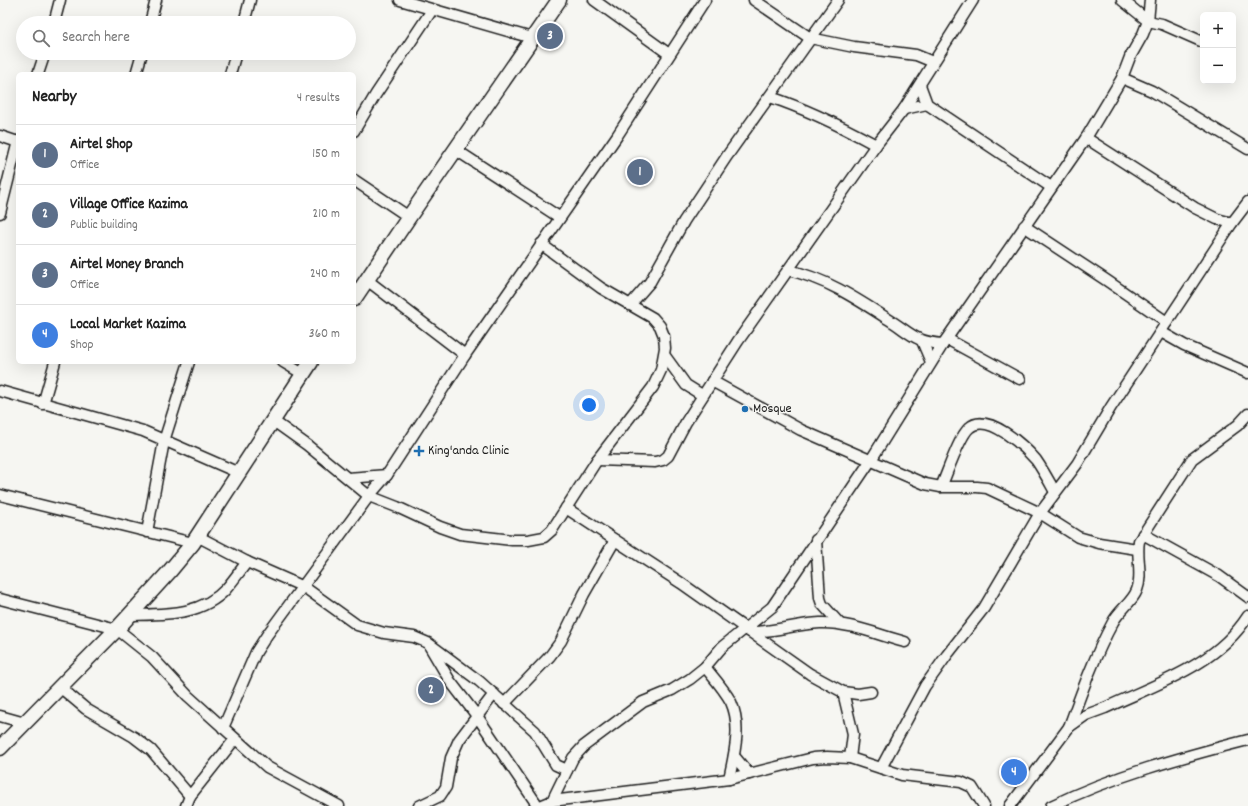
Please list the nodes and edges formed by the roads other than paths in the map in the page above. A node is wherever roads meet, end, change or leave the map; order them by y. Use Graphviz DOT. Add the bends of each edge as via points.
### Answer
graph roads {
  1 [pos="60,0"];
  2 [pos="156,0"];
  3 [pos="250,0"];
  4 [pos="400,0"];
  5 [pos="559,0"];
  6 [pos="594,0"];
  7 [pos="705,0"];
  8 [pos="754,0"];
  9 [pos="838,0"];
  10 [pos="973,0"];
  11 [pos="1122,0"];
  12 [pos="1150,0"];
  13 [pos="432,10"];
  14 [pos="56,16"];
  15 [pos="152,16"];
  16 [pos="246,16"];
  17 [pos="1148,21"];
  18 [pos="532,38"];
  19 [pos="810,38"];
  20 [pos="1200,41"];
  21 [pos="669,54"];
  22 [pos="43,60"];
  23 [pos="140,60"];
  24 [pos="234,60"];
  25 [pos="933,62"];
  26 [pos="39,72"];
  27 [pos="137,72"];
  28 [pos="231,72"];
  29 [pos="1123,82"];
  30 [pos="920,85"];
  31 [pos="770,97"];
  32 [pos="927,104"];
  33 [pos="904,109"];
  34 [pos="356,128"];
  35 [pos="0,136"];
  36 [pos="1086,138"];
  37 [pos="16,140"];
  38 [pos="876,145"];
  39 [pos="16,149"];
  40 [pos="1248,149"];
  41 [pos="456,150"];
  42 [pos="356,181"];
  43 [pos="1051,187"];
  44 [pos="1248,202"];
  45 [pos="0,213"];
  46 [pos="409,217"];
  47 [pos="559,217"];
  48 [pos="1232,223"];
  49 [pos="1024,226"];
  50 [pos="541,244"];
  51 [pos="788,270"];
  52 [pos="367,280"];
  53 [pos="356,294"];
  54 [pos="630,305"];
  55 [pos="1167,322"];
  56 [pos="1161,332"];
  57 [pos="922,341"];
  58 [pos="945,342"];
  59 [pos="465,355"];
  60 [pos="665,356"];
  61 [pos="931,362"];
  62 [pos="54,364"];
  63 [pos="189,364"];
  64 [pos="291,364"];
  65 [pos="307,368"];
  66 [pos="1248,373"];
  67 [pos="1020,379"];
  68 [pos="712,381"];
  69 [pos="0,391"];
  70 [pos="702,395"];
  71 [pos="43,404"];
  72 [pos="1248,414"];
  73 [pos="272,420"];
  74 [pos="164,441"];
  75 [pos="597,460"];
  76 [pos="871,460"];
  77 [pos="239,474"];
  78 [pos="387,475"];
  79 [pos="348,478"];
  80 [pos="941,487"];
  81 [pos="1056,492"];
  82 [pos="0,495"];
  83 [pos="369,496"];
  84 [pos="566,508"];
  85 [pos="1040,513"];
  86 [pos="147,532"];
  87 [pos="1143,534"];
  88 [pos="195,539"];
  89 [pos="615,540"];
  90 [pos="816,540"];
  91 [pos="1137,549"];
  92 [pos="247,562"];
  93 [pos="304,587"];
  94 [pos="1248,597"];
  95 [pos="0,599"];
  96 [pos="130,615"];
  97 [pos="1248,616"];
  98 [pos="840,624"];
  99 [pos="118,629"];
  100 [pos="748,630"];
  101 [pos="905,642"];
  102 [pos="428,643"];
  103 [pos="705,667"];
  104 [pos="61,688"];
  105 [pos="843,692"];
  106 [pos="871,692"];
  107 [pos="494,694"];
  108 [pos="504,704"];
  109 [pos="0,716"];
  110 [pos="477,716"];
  111 [pos="26,722"];
  112 [pos="1069,727"];
  113 [pos="224,728"];
  114 [pos="235,739"];
  115 [pos="1248,740"];
  116 [pos="0,748"];
  117 [pos="734,756"];
  118 [pos="850,758"];
  119 [pos="881,768"];
  120 [pos="567,770"];
  121 [pos="749,774"];
  122 [pos="729,779"];
  123 [pos="190,796"];
  124 [pos="552,801"];
  125 [pos="186,806"];
  126 [pos="339,806"];
  127 [pos="419,806"];
  128 [pos="539,806"];
  129 [pos="984,806"];
  130 [pos="1010,806"];
  131 [pos="1051,806"];
  1 -- 14 [label="street"];
  2 -- 15 [label="street"];
  3 -- 16 [label="street"];
  4 -- 13 [label="street"];
  5 -- 18 [label="street"];
  6 -- 21 [label="street"];
  7 -- 21 [label="street"];
  8 -- 19 [label="street"];
  9 -- 19 [label="street"];
  10 -- 25 [label="street"];
  11 -- 17 [label="street"];
  12 -- 17 [label="street"];
  13 -- 18 [label="street"];
  13 -- 34 [label="street"];
  17 -- 20 [label="street" via="1162,24"];
  17 -- 29 [label="street"];
  18 -- 41 [label="street"];
  19 -- 25 [label="street" via="916,55"];
  19 -- 31 [label="street"];
  21 -- 47 [label="street" via="617,136"];
  22 -- 26 [label="street"];
  23 -- 27 [label="street"];
  24 -- 28 [label="street"];
  25 -- 30 [label="street"];
  29 -- 36 [label="street"];
  29 -- 40 [label="street" via="1156,94"];
  30 -- 32 [label="street"];
  30 -- 33 [label="street"];
  31 -- 38 [label="street" via="800,107"];
  31 -- 54 [label="street" via="726,156 684,221 650,282"];
  32 -- 33 [label="street"];
  32 -- 43 [label="street"];
  33 -- 38 [label="street"];
  35 -- 37 [label="street"];
  36 -- 43 [label="street"];
  36 -- 48 [label="street" via="1195,208"];
  38 -- 51 [label="street"];
  39 -- 45 [label="street"];
  41 -- 46 [label="street"];
  41 -- 47 [label="street"];
  42 -- 46 [label="street"];
  43 -- 49 [label="street"];
  44 -- 48 [label="street"];
  46 -- 52 [label="street"];
  47 -- 50 [label="street"];
  48 -- 55 [label="street"];
  49 -- 55 [label="street"];
  49 -- 58 [label="street"];
  50 -- 54 [label="street" via="600,288"];
  50 -- 59 [label="street"];
  51 -- 57 [label="street" via="820,279"];
  51 -- 68 [label="street"];
  52 -- 53 [label="street"];
  52 -- 59 [label="street"];
  54 -- 60 [label="street" via="653,318 660,326 664,336"];
  55 -- 56 [label="street"];
  56 -- 66 [label="street"];
  56 -- 81 [label="street"];
  57 -- 58 [label="street"];
  57 -- 61 [label="street"];
  58 -- 61 [label="street"];
  58 -- 67 [label="street"];
  59 -- 78 [label="street"];
  60 -- 70 [label="street" via="686,386"];
  60 -- 75 [label="street" via="661,370 648,394"];
  61 -- 76 [label="street"];
  62 -- 71 [label="street"];
  63 -- 74 [label="street"];
  64 -- 65 [label="street"];
  65 -- 73 [label="street"];
  68 -- 70 [label="street"];
  68 -- 76 [label="street" via="801,430"];
  69 -- 71 [label="street"];
  70 -- 75 [label="street" via="663,460"];
  71 -- 74 [label="street" via="143,431"];
  72 -- 87 [label="street" via="1238,425 1192,459"];
  73 -- 77 [label="street"];
  73 -- 79 [label="street"];
  74 -- 77 [label="street"];
  74 -- 86 [label="street"];
  75 -- 84 [label="street"];
  76 -- 80 [label="street" via="925,484"];
  76 -- 90 [label="street"];
  77 -- 88 [label="street"];
  78 -- 79 [label="street"];
  78 -- 83 [label="street"];
  79 -- 83 [label="street"];
  80 -- 81 [label="street" via="969,428 986,425 1002,430 1036,460"];
  80 -- 85 [label="street" via="987,488"];
  81 -- 85 [label="street"];
  82 -- 86 [label="street"];
  83 -- 84 [label="street" via="460,534 512,540 544,537 552,530"];
  83 -- 93 [label="street"];
  84 -- 89 [label="street"];
  85 -- 91 [label="street" via="1078,536 1099,543"];
  85 -- 119 [label="street" via="984,608 925,686"];
  86 -- 88 [label="street"];
  87 -- 91 [label="street"];
  87 -- 94 [label="street" via="1219,576"];
  88 -- 92 [label="street"];
  88 -- 96 [label="street"];
  89 -- 100 [label="street"];
  89 -- 108 [label="street" via="561,641"];
  90 -- 98 [label="street" via="820,598 822,604"];
  90 -- 100 [label="street" via="772,607"];
  91 -- 112 [label="street" via="1139,578 1136,592 1115,618 1099,648"];
  92 -- 93 [label="street"];
  92 -- 96 [label="street" via="225,590 196,609 169,614"];
  93 -- 102 [label="street" via="357,624 384,633 414,637"];
  93 -- 113 [label="street" via="256,652"];
  95 -- 99 [label="street"];
  96 -- 99 [label="street"];
  97 -- 112 [label="street" via="1230,638 1198,664 1094,711"];
  98 -- 100 [label="street" via="807,624 775,631"];
  98 -- 101 [label="street"];
  99 -- 104 [label="street"];
  99 -- 113 [label="street" via="152,657 188,696"];
  100 -- 103 [label="street" via="722,647"];
  100 -- 105 [label="street" via="810,674"];
  102 -- 107 [label="street"];
  102 -- 110 [label="street" via="450,681"];
  103 -- 117 [label="street" via="731,704 737,736"];
  103 -- 120 [label="street" via="672,690 643,702 603,730 573,758"];
  104 -- 111 [label="street"];
  104 -- 123 [label="street" via="86,709 151,750"];
  105 -- 106 [label="street"];
  105 -- 118 [label="street" via="853,734"];
  107 -- 108 [label="street"];
  107 -- 110 [label="street"];
  108 -- 120 [label="street" via="535,731 556,765"];
  109 -- 111 [label="street"];
  110 -- 127 [label="street" via="459,740 451,758 446,787 440,796"];
  110 -- 128 [label="street"];
  111 -- 116 [label="street"];
  112 -- 130 [label="street"];
  113 -- 114 [label="street"];
  114 -- 123 [label="street"];
  114 -- 126 [label="street" via="267,767"];
  115 -- 131 [label="street" via="1170,760"];
  117 -- 121 [label="street"];
  117 -- 122 [label="street"];
  118 -- 119 [label="street"];
  118 -- 121 [label="street" via="813,758"];
  119 -- 129 [label="street" via="902,775 961,782 972,787"];
  120 -- 124 [label="street"];
  121 -- 122 [label="street"];
  122 -- 124 [label="street"];
  123 -- 125 [label="street"];
  124 -- 128 [label="street"];
}
